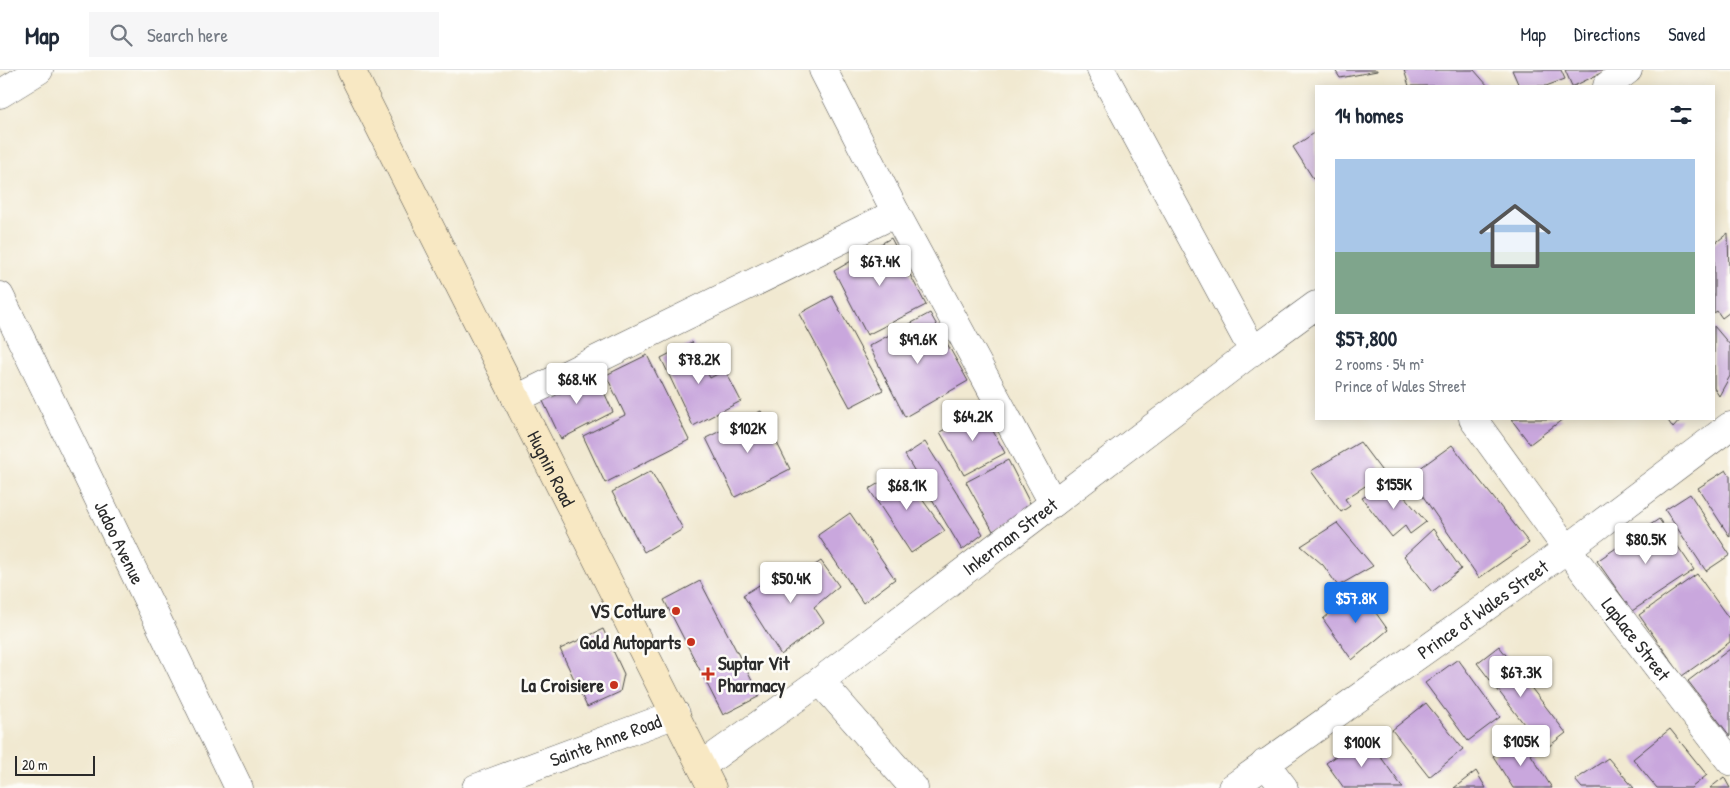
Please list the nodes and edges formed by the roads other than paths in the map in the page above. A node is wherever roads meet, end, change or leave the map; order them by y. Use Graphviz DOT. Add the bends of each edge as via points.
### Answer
graph roads {
  1 [pos="39,70"];
  2 [pos="351,70"];
  3 [pos="823,70"];
  4 [pos="1101,70"];
  5 [pos="1628,70"];
  6 [pos="1608,85"];
  7 [pos="0,94"];
  8 [pos="896,213"];
  9 [pos="0,296"];
  10 [pos="1315,306"];
  11 [pos="1253,351"];
  12 [pos="516,399"];
  13 [pos="1474,420"];
  14 [pos="1730,426"];
  15 [pos="1053,503"];
  16 [pos="1567,549"];
  17 [pos="820,681"];
  18 [pos="676,714"];
  19 [pos="1730,761"];
  20 [pos="1265,763"];
  21 [pos="706,777"];
  22 [pos="239,788"];
  23 [pos="476,788"];
  24 [pos="914,788"];
  25 [pos="1232,788"];
  26 [pos="1284,788"];
  1 -- 7 [label="street"];
  2 -- 12 [label="main road, Hugnin Road"];
  3 -- 8 [label="street"];
  4 -- 11 [label="street"];
  5 -- 6 [label="street"];
  8 -- 12 [label="street"];
  8 -- 15 [label="street"];
  9 -- 22 [label="street, Jadoo Avenue"];
  10 -- 11 [label="street, Inkerman Street"];
  11 -- 15 [label="street, Inkerman Street"];
  12 -- 18 [label="main road, Hugnin Road"];
  13 -- 16 [label="street, Laplace Street"];
  14 -- 16 [label="street, Prince of Wales Street"];
  15 -- 17 [label="street, Inkerman Street"];
  16 -- 19 [label="street, Laplace Street"];
  16 -- 20 [label="street, Prince of Wales Street"];
  17 -- 21 [label="street, Inkerman Street"];
  17 -- 24 [label="street"];
  18 -- 21 [label="main road, Hugnin Road"];
  18 -- 23 [label="street, Sainte Anne Road"];
  20 -- 25 [label="street, Prince of Wales Street"];
  20 -- 26 [label="street"];
}
